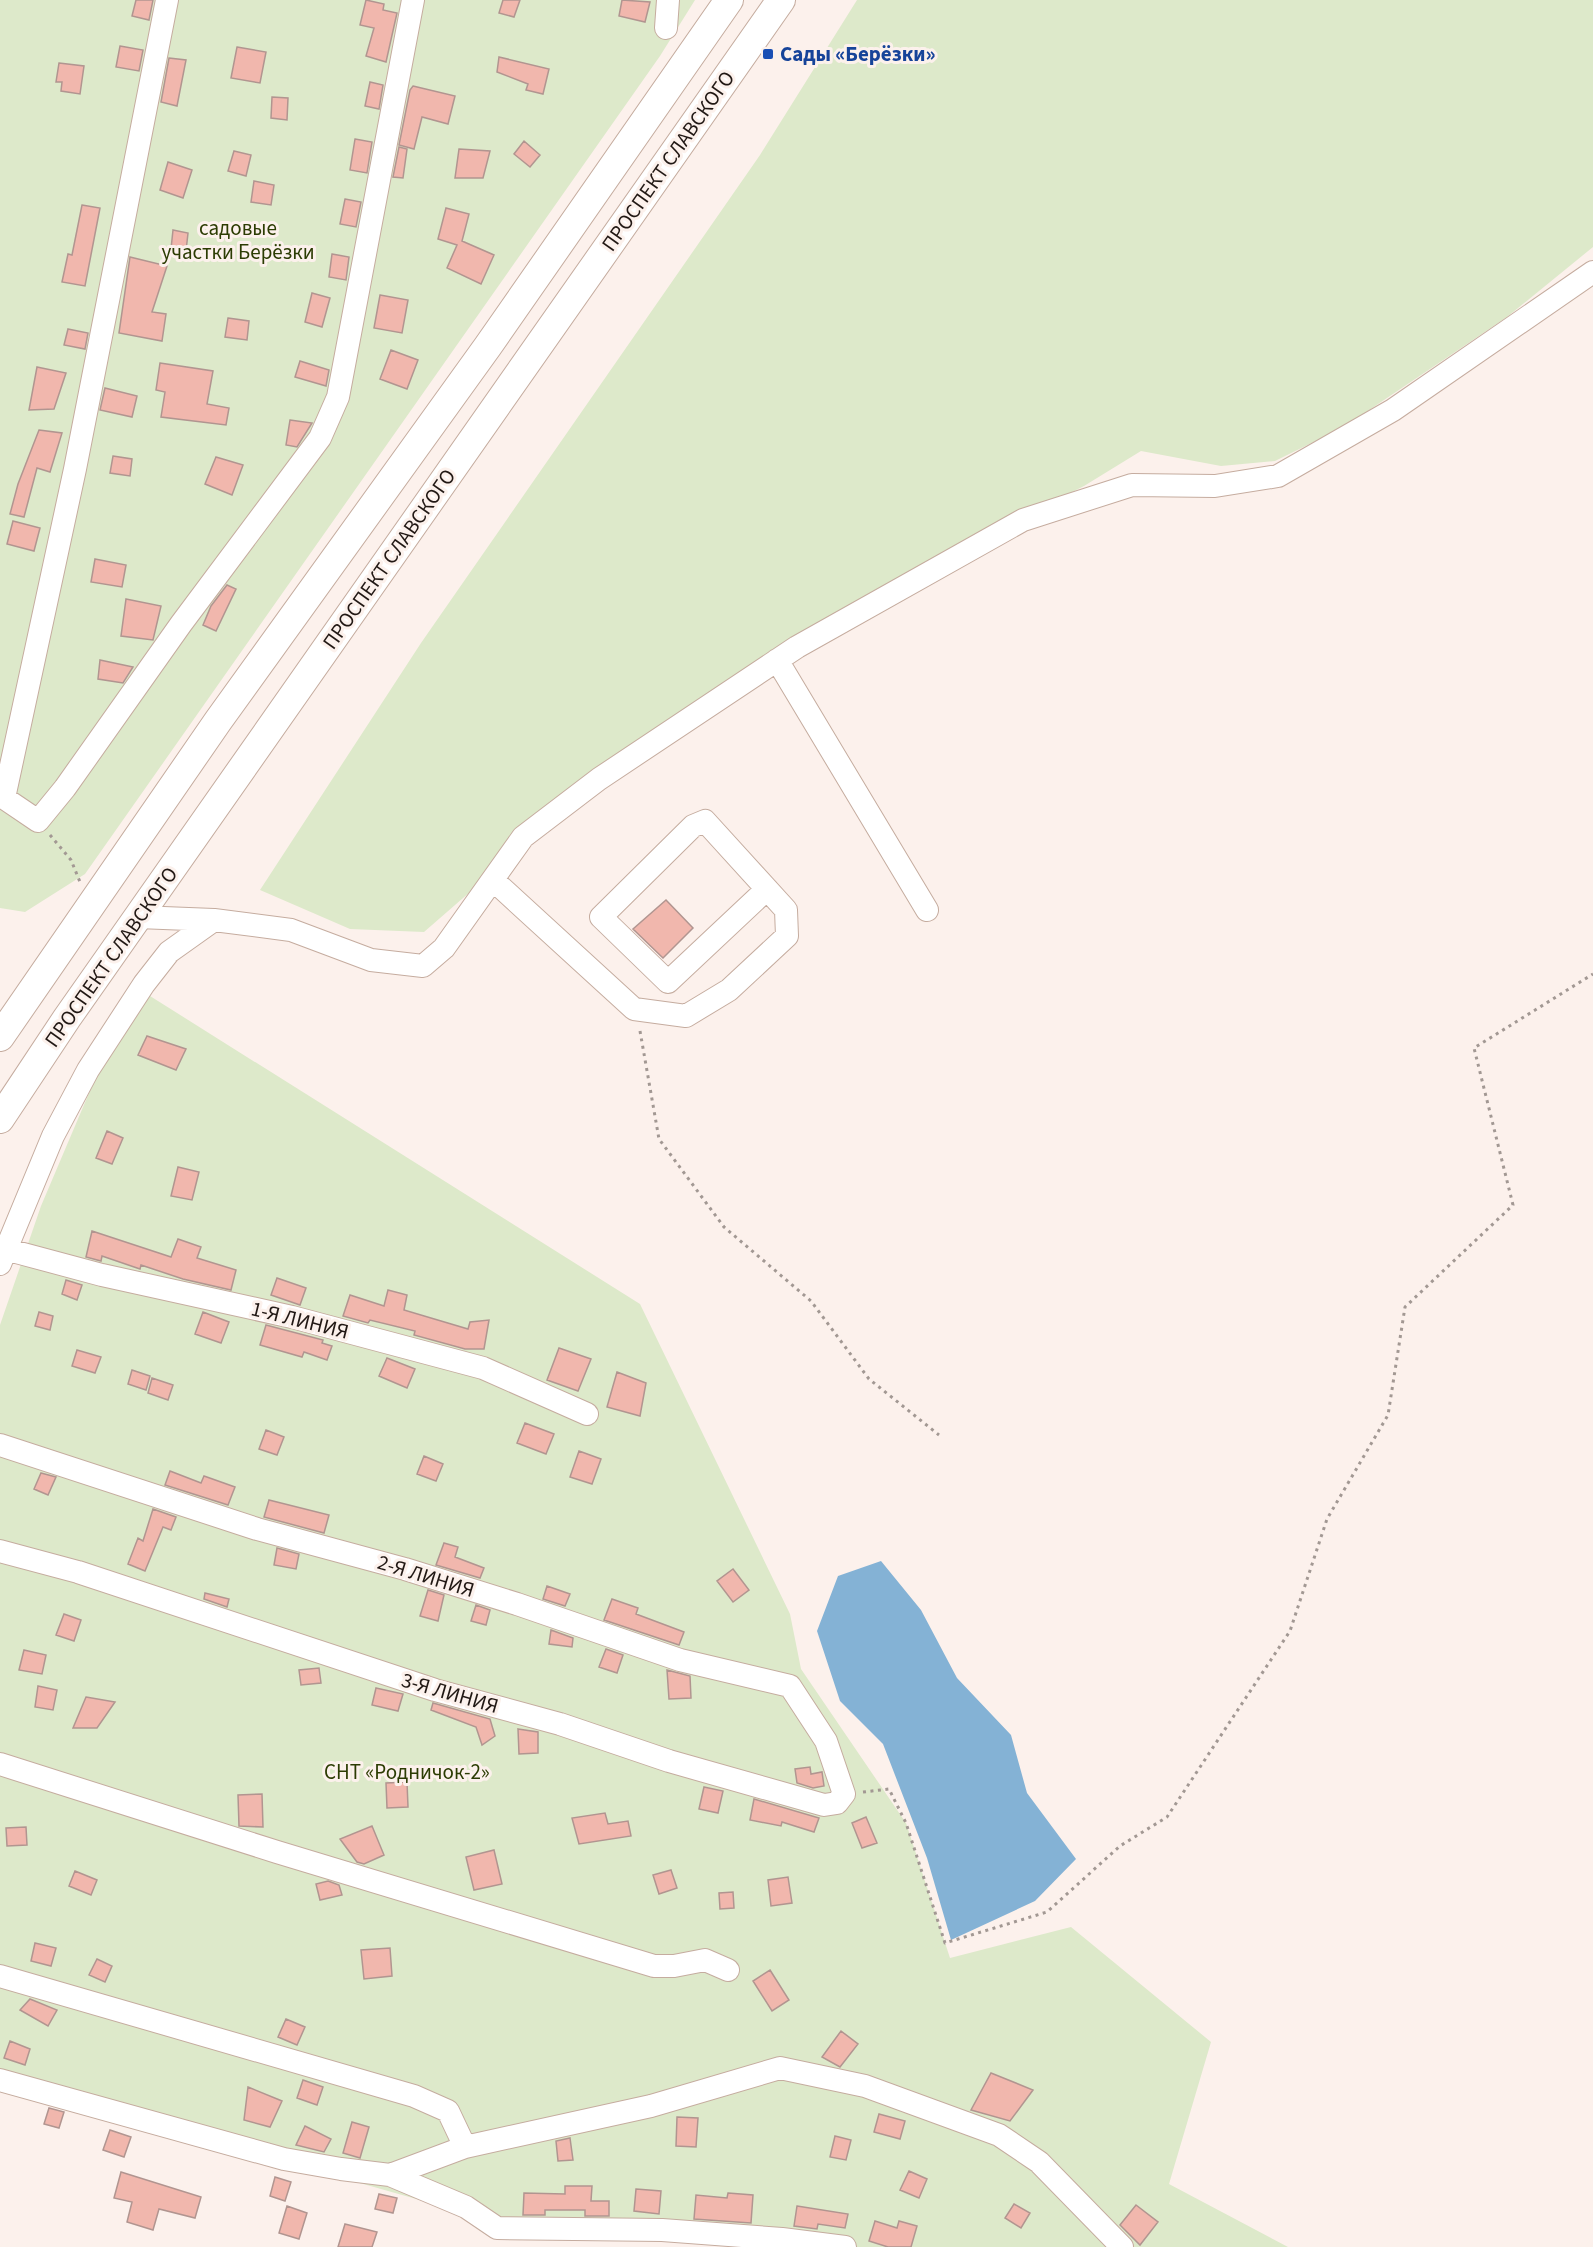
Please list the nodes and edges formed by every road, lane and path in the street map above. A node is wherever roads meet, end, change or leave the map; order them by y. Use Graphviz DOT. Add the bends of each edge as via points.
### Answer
graph roads {
  1 [pos="167,0"];
  2 [pos="413,0"];
  3 [pos="668,0"];
  4 [pos="729,0"];
  5 [pos="781,0"];
  6 [pos="666,28"];
  7 [pos="1593,272"];
  8 [pos="777,660"];
  9 [pos="38,821"];
  10 [pos="493,880"];
  11 [pos="767,889"];
  12 [pos="97,897"];
  13 [pos="927,910"];
  14 [pos="138,917"];
  15 [pos="214,920"];
  16 [pos="1593,974"];
  17 [pos="634,1009"];
  18 [pos="0,1036"];
  19 [pos="0,1119"];
  20 [pos="3,1257"];
  21 [pos="587,1414"];
  22 [pos="939,1435"];
  23 [pos="0,1445"];
  24 [pos="0,1551"];
  25 [pos="0,1764"];
  26 [pos="844,1794"];
  27 [pos="728,1970"];
  28 [pos="0,1976"];
  29 [pos="0,2080"];
  30 [pos="465,2147"];
  31 [pos="390,2175"];
  32 [pos="845,2247"];
  33 [pos="1122,2247"];
  1 -- 9 [label="street" via="75,469 4,798"];
  2 -- 9 [label="street" via="338,397 320,438"];
  3 -- 6 [label="street"];
  4 -- 12 [label="main road, ПРОСПЕКТ СЛАВСКОГО"];
  5 -- 14 [label="main road, ПРОСПЕКТ СЛАВСКОГО"];
  7 -- 8 [label="street" via="1393,410 1278,476 1215,486 1132,485 1023,520"];
  8 -- 10 [label="street" via="599,779 523,837"];
  8 -- 13 [label="street"];
  9 -- 12 [label="path" via="71,860 81,885"];
  10 -- 15 [label="street" via="444,948 423,966 371,960 291,930"];
  10 -- 17 [label="street"];
  11 -- 11 [label="street" via="705,821 693,826 602,917 668,982"];
  11 -- 17 [label="street" via="786,910 787,936 729,990 686,1016"];
  12 -- 18 [label="main road, ПРОСПЕКТ СЛАВСКОГО"];
  14 -- 15 [label="street"];
  14 -- 19 [label="main road, ПРОСПЕКТ СЛАВСКОГО"];
  15 -- 20 [label="street" via="169,952 88,1070 53,1136"];
  16 -- 26 [label="path" via="1474,1048 1513,1205 1405,1307 1388,1415 1326,1519 1290,1631 1167,1817 1120,1846 1047,1912 945,1942 906,1823 888,1789"];
  17 -- 22 [label="path" via="646,1055 659,1139 724,1227 811,1301 869,1379"];
  20 -- 21 [label="street, 1-Я ЛИНИЯ" via="292,1317 483,1368"];
  23 -- 26 [label="street, 2-Я ЛИНИЯ" via="257,1529 506,1600 680,1660 790,1686 826,1741"];
  24 -- 26 [label="street, 3-Я ЛИНИЯ" via="78,1572 435,1690 561,1724 669,1761 824,1805 837,1803"];
  25 -- 27 [label="street" via="255,1846 654,1966 705,1960"];
  28 -- 30 [label="street" via="414,2096 448,2111"];
  29 -- 31 [label="street" via="284,2159"];
  30 -- 31 [label="street"];
  30 -- 33 [label="street" via="651,2106 780,2068 865,2086 999,2135 1039,2162"];
  31 -- 32 [label="street" via="466,2207 497,2228 662,2230"];
}
